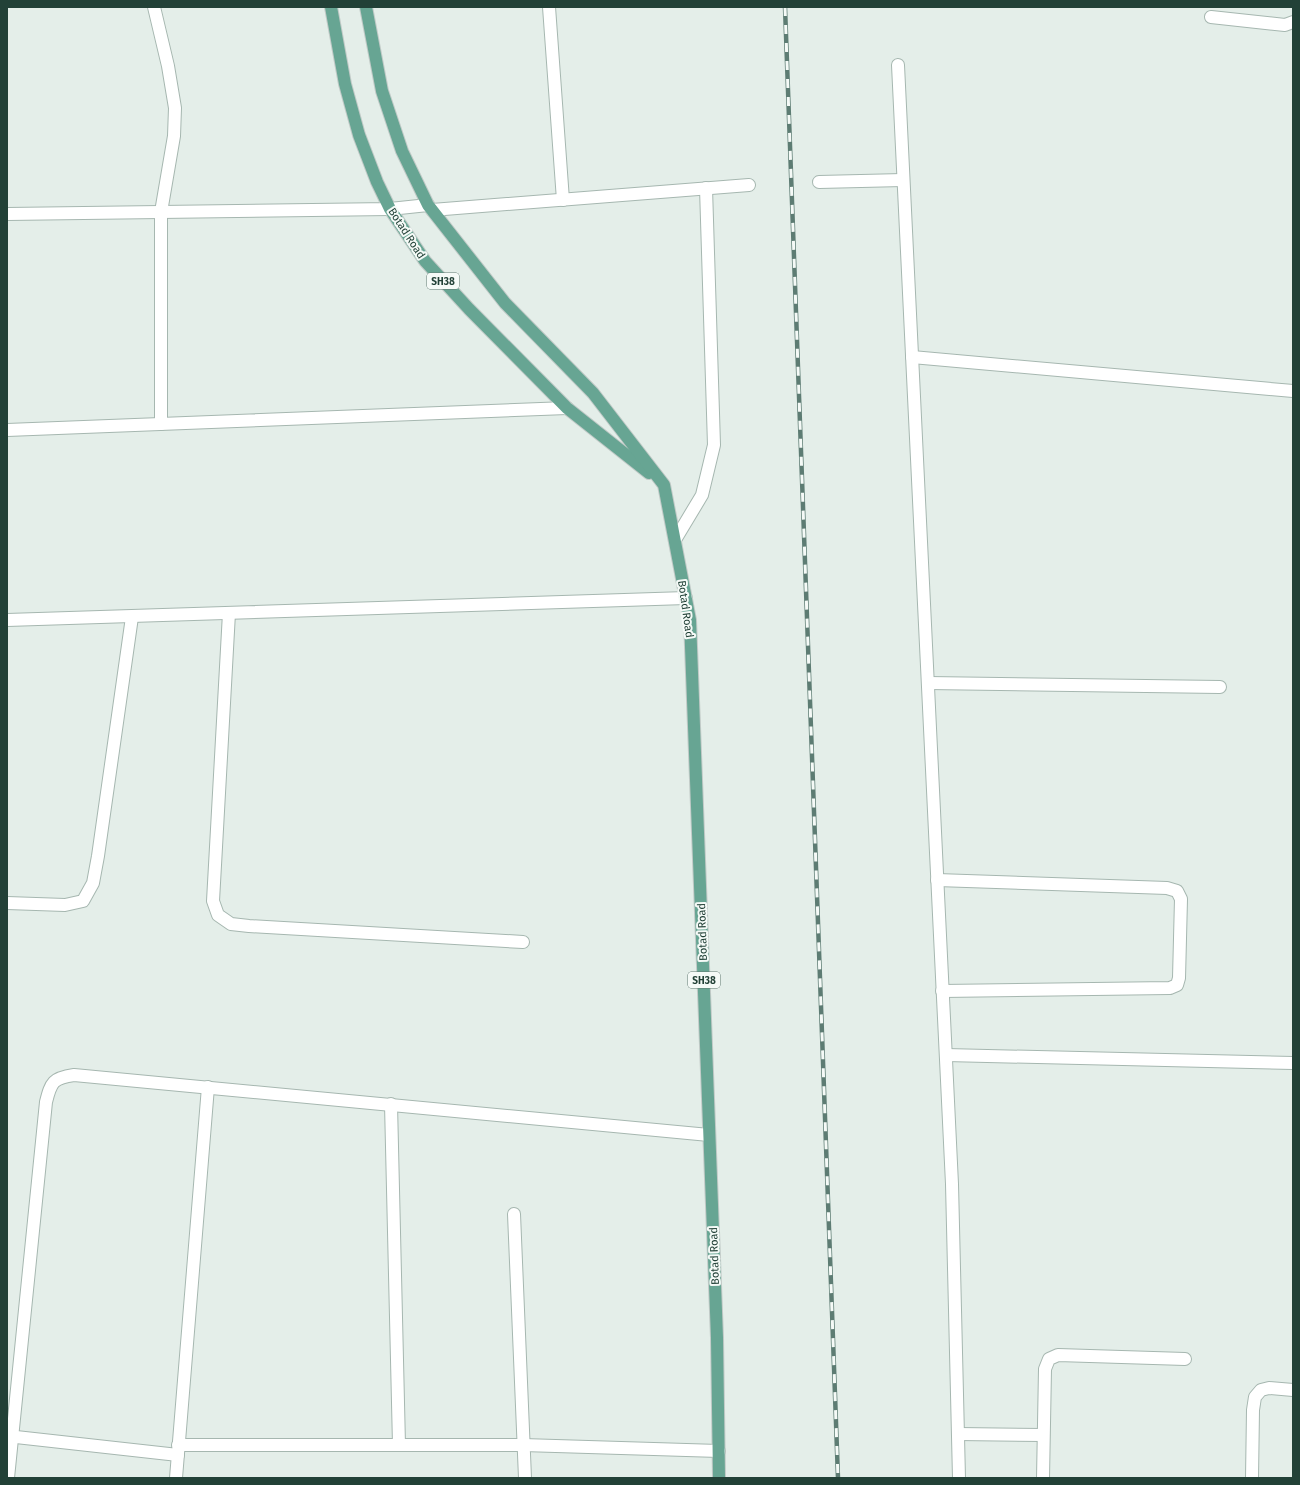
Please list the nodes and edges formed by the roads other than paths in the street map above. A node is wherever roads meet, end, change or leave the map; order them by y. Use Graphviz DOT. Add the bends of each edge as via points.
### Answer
graph roads {
  1 [pos="154,7"];
  2 [pos="330,7"];
  3 [pos="366,7"];
  4 [pos="550,7"];
  5 [pos="1211,17"];
  6 [pos="1293,22"];
  7 [pos="898,65"];
  8 [pos="903,180"];
  9 [pos="818,182"];
  10 [pos="749,185"];
  11 [pos="706,188"];
  12 [pos="563,200"];
  13 [pos="430,208"];
  14 [pos="390,209"];
  15 [pos="160,212"];
  16 [pos="7,214"];
  17 [pos="912,357"];
  18 [pos="1293,391"];
  19 [pos="567,408"];
  20 [pos="161,424"];
  21 [pos="7,430"];
  22 [pos="664,485"];
  23 [pos="675,540"];
  24 [pos="686,598"];
  25 [pos="229,613"];
  26 [pos="132,617"];
  27 [pos="7,620"];
  28 [pos="928,683"];
  29 [pos="1220,688"];
  30 [pos="937,880"];
  31 [pos="7,903"];
  32 [pos="523,942"];
  33 [pos="942,991"];
  34 [pos="946,1054"];
  35 [pos="1293,1063"];
  36 [pos="208,1087"];
  37 [pos="391,1104"];
  38 [pos="709,1135"];
  39 [pos="514,1214"];
  40 [pos="1184,1359"];
  41 [pos="1293,1390"];
  42 [pos="958,1434"];
  43 [pos="1043,1434"];
  44 [pos="10,1436"];
  45 [pos="399,1445"];
  46 [pos="523,1445"];
  47 [pos="178,1450"];
  48 [pos="719,1451"];
  49 [pos="8,1478"];
  50 [pos="176,1478"];
  51 [pos="525,1478"];
  52 [pos="719,1478"];
  53 [pos="959,1478"];
  54 [pos="1043,1478"];
  55 [pos="1252,1478"];
  1 -- 15 [label="street" via="175,108 174,136"];
  2 -- 14 [label="main road, Botad Road / SH38" via="345,84 359,135"];
  3 -- 13 [label="main road, Botad Road / SH38" via="382,91 402,151"];
  4 -- 12 [label="street"];
  5 -- 6 [label="street" via="1285,25"];
  7 -- 8 [label="street"];
  8 -- 9 [label="street"];
  8 -- 17 [label="street"];
  10 -- 11 [label="street"];
  11 -- 12 [label="street"];
  11 -- 23 [label="street" via="714,446 702,495"];
  12 -- 13 [label="street"];
  13 -- 14 [label="street"];
  13 -- 22 [label="main road, Botad Road / SH38" via="505,303 593,393"];
  14 -- 15 [label="street"];
  14 -- 19 [label="main road, Botad Road / SH38" via="425,261"];
  15 -- 16 [label="street"];
  15 -- 20 [label="street"];
  17 -- 18 [label="street"];
  17 -- 28 [label="street"];
  19 -- 20 [label="street"];
  19 -- 22 [label="main road, Botad Road / SH38"];
  20 -- 21 [label="street"];
  22 -- 23 [label="main road, Botad Road / SH38"];
  23 -- 24 [label="main road, Botad Road / SH38"];
  24 -- 25 [label="street"];
  24 -- 38 [label="main road, Botad Road / SH38" via="690,620"];
  25 -- 26 [label="street"];
  25 -- 32 [label="street" via="213,901 218,914 231,924 249,926"];
  26 -- 27 [label="street"];
  26 -- 31 [label="street" via="93,882 83,901 65,905"];
  28 -- 29 [label="street"];
  28 -- 30 [label="street"];
  30 -- 33 [label="street"];
  30 -- 33 [label="street" via="1167,888 1177,891 1180,899 1179,978 1177,985 1170,988"];
  33 -- 34 [label="street"];
  34 -- 35 [label="street"];
  34 -- 42 [label="street"];
  36 -- 37 [label="street"];
  36 -- 44 [label="street" via="74,1075 60,1077 50,1087 46,1102"];
  36 -- 47 [label="street"];
  37 -- 38 [label="street"];
  37 -- 45 [label="street"];
  38 -- 48 [label="main road, Botad Road / SH38"];
  39 -- 46 [label="street"];
  40 -- 43 [label="street" via="1058,1355 1049,1359 1045,1369"];
  41 -- 55 [label="street" via="1269,1388 1261,1390 1256,1397 1253,1410"];
  42 -- 43 [label="street"];
  42 -- 53 [label="street"];
  43 -- 54 [label="street"];
  44 -- 47 [label="street"];
  44 -- 49 [label="street"];
  45 -- 46 [label="street"];
  45 -- 47 [label="street"];
  46 -- 48 [label="street"];
  46 -- 51 [label="street"];
  47 -- 50 [label="street"];
  48 -- 52 [label="main road, Botad Road / SH38"];
}
